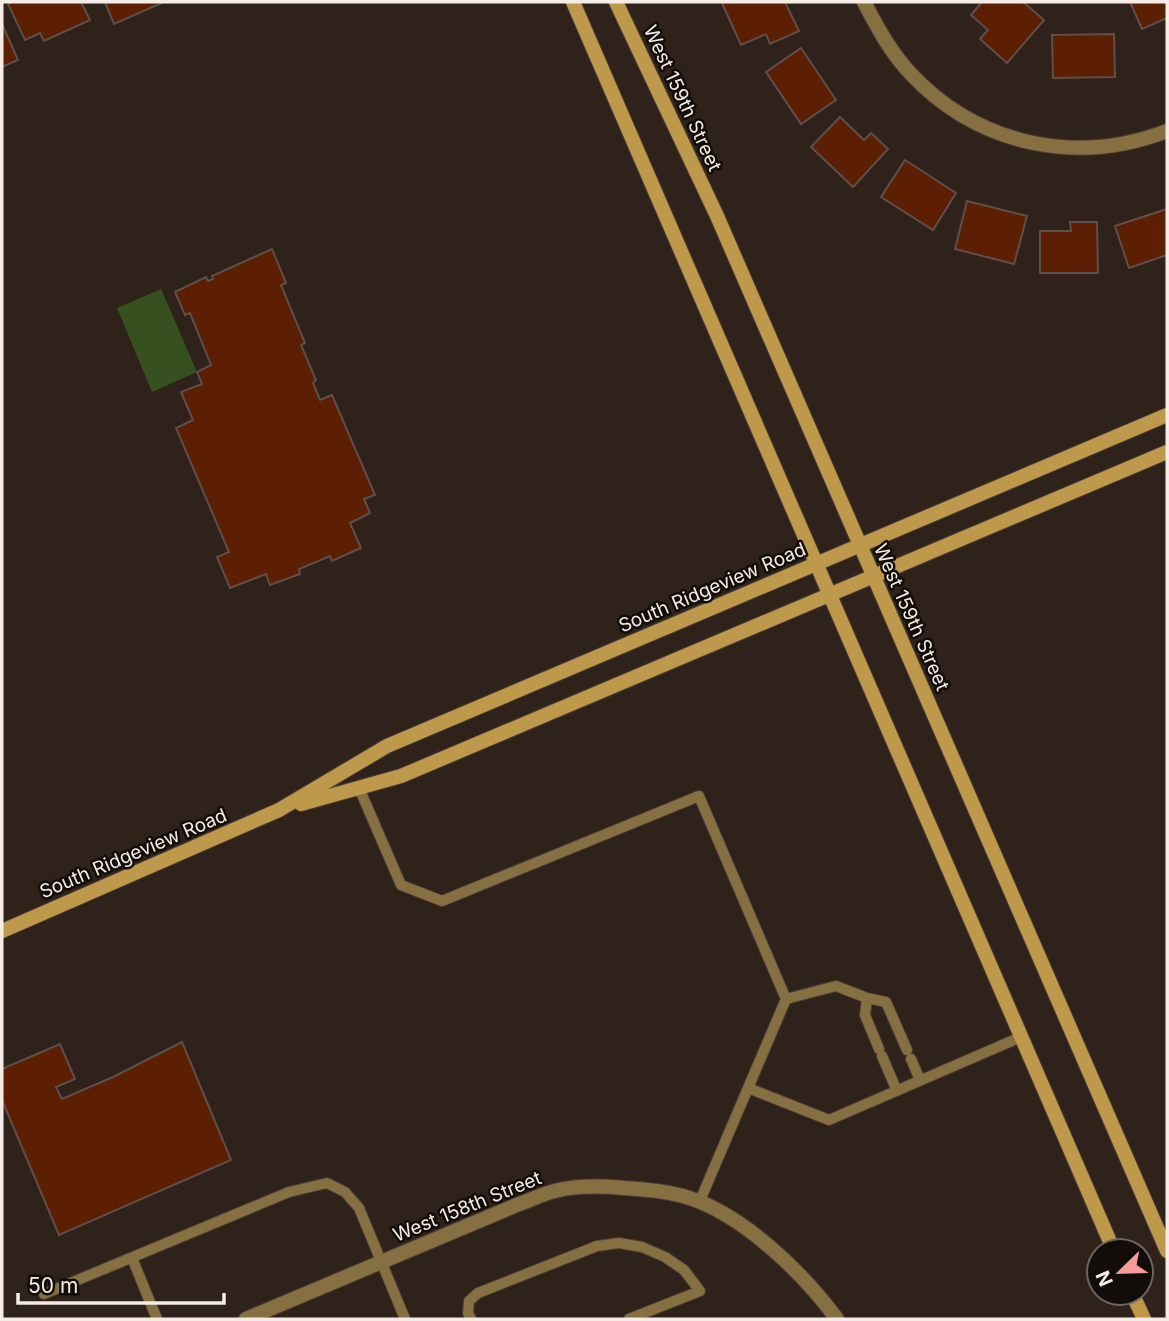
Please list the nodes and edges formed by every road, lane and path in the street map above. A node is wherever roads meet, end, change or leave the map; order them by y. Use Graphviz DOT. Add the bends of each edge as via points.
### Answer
graph roads {
  1 [pos="573,2"];
  2 [pos="616,2"];
  3 [pos="864,2"];
  4 [pos="1167,131"];
  5 [pos="1167,415"];
  6 [pos="1167,452"];
  7 [pos="860,545"];
  8 [pos="817,564"];
  9 [pos="873,576"];
  10 [pos="830,594"];
  11 [pos="359,788"];
  12 [pos="279,810"];
  13 [pos="2,931"];
  14 [pos="867,998"];
  15 [pos="786,999"];
  16 [pos="1021,1037"];
  17 [pos="920,1080"];
  18 [pos="748,1088"];
  19 [pos="897,1090"];
  20 [pos="699,1203"];
  21 [pos="1108,1237"];
  22 [pos="1167,1251"];
  23 [pos="132,1258"];
  24 [pos="382,1261"];
  25 [pos="44,1294"];
  26 [pos="157,1319"];
  27 [pos="246,1319"];
  28 [pos="405,1319"];
  29 [pos="471,1319"];
  30 [pos="629,1319"];
  31 [pos="837,1319"];
  1 -- 8 [label="main road"];
  2 -- 7 [label="main road, West 159th Street" via="717,216"];
  3 -- 4 [label="street" via="910,73 948,107 987,127 1021,141 1061,148 1105,147"];
  5 -- 7 [label="main road, South Ridgeview Road"];
  6 -- 9 [label="main road, South Ridgeview Road"];
  7 -- 8 [label="main road, South Ridgeview Road"];
  7 -- 9 [label="main road, West 159th Street"];
  8 -- 10 [label="main road"];
  8 -- 12 [label="main road, South Ridgeview Road" via="387,746"];
  9 -- 10 [label="main road, South Ridgeview Road"];
  9 -- 22 [label="main road, West 159th Street"];
  10 -- 11 [label="main road, South Ridgeview Road" via="401,776"];
  10 -- 16 [label="main road"];
  11 -- 12 [label="main road, South Ridgeview Road"];
  11 -- 15 [label="lane" via="401,885 442,901 699,796"];
  12 -- 13 [label="main road, South Ridgeview Road"];
  14 -- 15 [label="lane" via="836,986"];
  14 -- 17 [label="lane" via="887,1002"];
  14 -- 19 [label="lane" via="865,1014"];
  15 -- 18 [label="lane"];
  16 -- 17 [label="lane"];
  16 -- 21 [label="main road"];
  17 -- 19 [label="lane"];
  18 -- 19 [label="lane" via="829,1120"];
  18 -- 20 [label="lane"];
  20 -- 24 [label="street, West 158th Street" via="648,1189 556,1190"];
  20 -- 31 [label="street, West 158th Street" via="764,1241"];
  23 -- 24 [label="lane" via="289,1192 327,1183 345,1192 359,1208"];
  23 -- 25 [label="lane"];
  23 -- 26 [label="lane"];
  24 -- 27 [label="street, West 158th Street"];
  24 -- 28 [label="lane"];
  29 -- 30 [label="lane" via="469,1301 478,1293 597,1246 619,1243 666,1257 684,1270 700,1291"];
}
